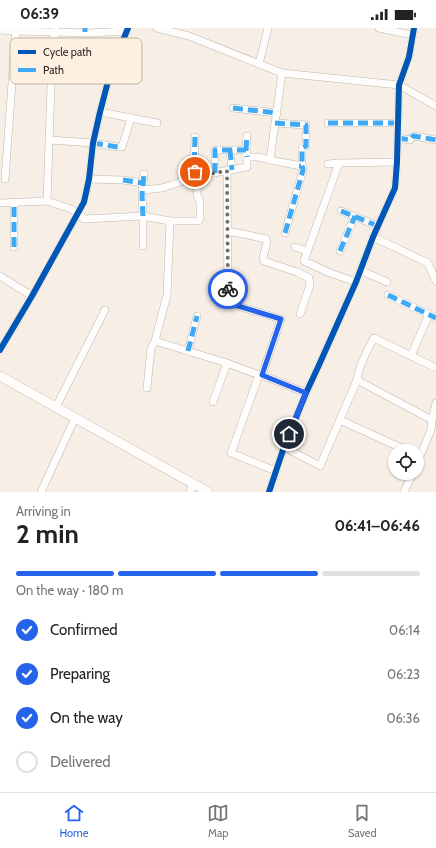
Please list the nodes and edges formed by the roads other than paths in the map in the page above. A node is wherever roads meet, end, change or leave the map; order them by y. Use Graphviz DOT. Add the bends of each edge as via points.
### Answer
graph roads {
  1 [pos="157,28"];
  2 [pos="268,28"];
  3 [pos="379,28"];
  4 [pos="0,30"];
  5 [pos="16,30"];
  6 [pos="54,30"];
  7 [pos="85,30"];
  8 [pos="127,30"];
  9 [pos="413,31"];
  10 [pos="259,64"];
  11 [pos="282,73"];
  12 [pos="12,84"];
  13 [pos="51,84"];
  14 [pos="107,84"];
  15 [pos="399,85"];
  16 [pos="436,106"];
  17 [pos="233,108"];
  18 [pos="100,112"];
  19 [pos="277,113"];
  20 [pos="131,118"];
  21 [pos="156,123"];
  22 [pos="275,123"];
  23 [pos="328,123"];
  24 [pos="398,123"];
  25 [pos="247,136"];
  26 [pos="195,137"];
  27 [pos="398,138"];
  28 [pos="49,140"];
  29 [pos="436,140"];
  30 [pos="93,143"];
  31 [pos="230,150"];
  32 [pos="247,154"];
  33 [pos="270,160"];
  34 [pos="397,162"];
  35 [pos="339,163"];
  36 [pos="328,164"];
  37 [pos="302,165"];
  38 [pos="229,170"];
  39 [pos="215,173"];
  40 [pos="144,174"];
  41 [pos="198,177"];
  42 [pos="5,179"];
  43 [pos="89,180"];
  44 [pos="142,186"];
  45 [pos="47,201"];
  46 [pos="0,203"];
  47 [pos="14,203"];
  48 [pos="341,211"];
  49 [pos="79,214"];
  50 [pos="143,216"];
  51 [pos="355,216"];
  52 [pos="170,221"];
  53 [pos="378,226"];
  54 [pos="227,231"];
  55 [pos="285,233"];
  56 [pos="373,237"];
  57 [pos="143,246"];
  58 [pos="14,247"];
  59 [pos="295,247"];
  60 [pos="307,251"];
  61 [pos="340,251"];
  62 [pos="360,270"];
  63 [pos="0,276"];
  64 [pos="436,281"];
  65 [pos="356,282"];
  66 [pos="387,282"];
  67 [pos="388,295"];
  68 [pos="32,296"];
  69 [pos="105,310"];
  70 [pos="300,314"];
  71 [pos="197,316"];
  72 [pos="433,316"];
  73 [pos="156,341"];
  74 [pos="0,350"];
  75 [pos="188,351"];
  76 [pos="411,356"];
  77 [pos="227,364"];
  78 [pos="436,368"];
  79 [pos="260,375"];
  80 [pos="0,376"];
  81 [pos="357,380"];
  82 [pos="147,388"];
  83 [pos="306,393"];
  84 [pos="213,402"];
  85 [pos="436,403"];
  86 [pos="56,408"];
  87 [pos="75,418"];
  88 [pos="340,420"];
  89 [pos="432,420"];
  90 [pos="393,444"];
  91 [pos="424,445"];
  92 [pos="284,447"];
  93 [pos="276,472"];
  94 [pos="410,480"];
  95 [pos="192,488"];
  96 [pos="41,492"];
  97 [pos="208,492"];
  98 [pos="269,492"];
  99 [pos="404,492"];
  1 -- 10 [label="street" via="189,36"];
  2 -- 10 [label="street"];
  3 -- 9 [label="street"];
  4 -- 5 [label="street"];
  5 -- 6 [label="street"];
  6 -- 7 [label="street"];
  7 -- 8 [label="street"];
  9 -- 15 [label="street" via="409,57"];
  10 -- 11 [label="street"];
  11 -- 15 [label="street"];
  11 -- 19 [label="street"];
  12 -- 42 [label="street"];
  13 -- 28 [label="street"];
  14 -- 18 [label="street"];
  15 -- 16 [label="street"];
  15 -- 24 [label="street"];
  17 -- 19 [label="street"];
  18 -- 20 [label="street"];
  18 -- 30 [label="street"];
  19 -- 22 [label="street"];
  20 -- 21 [label="street"];
  20 -- 30 [label="street" via="122,146"];
  22 -- 33 [label="street"];
  22 -- 37 [label="street" via="306,125 306,146 302,148"];
  23 -- 24 [label="street"];
  24 -- 27 [label="street"];
  25 -- 32 [label="street"];
  26 -- 41 [label="street" via="194,171"];
  27 -- 29 [label="street" via="410,140 414,136"];
  27 -- 34 [label="street"];
  28 -- 30 [label="street"];
  28 -- 45 [label="street"];
  30 -- 43 [label="street"];
  31 -- 32 [label="street"];
  31 -- 38 [label="street"];
  31 -- 39 [label="street" via="215,150"];
  32 -- 33 [label="street"];
  32 -- 38 [label="street" via="247,167"];
  33 -- 37 [label="street"];
  34 -- 35 [label="street"];
  34 -- 53 [label="street" via="395,188"];
  35 -- 36 [label="street"];
  35 -- 60 [label="street"];
  37 -- 55 [label="street" via="303,170"];
  38 -- 39 [label="street"];
  38 -- 54 [label="street"];
  39 -- 41 [label="street"];
  40 -- 44 [label="street"];
  41 -- 44 [label="street" via="162,188"];
  41 -- 52 [label="street" via="199,221"];
  43 -- 44 [label="street" via="123,180"];
  43 -- 49 [label="street"];
  44 -- 50 [label="street"];
  45 -- 47 [label="street"];
  45 -- 49 [label="street"];
  46 -- 47 [label="street"];
  47 -- 58 [label="street"];
  48 -- 51 [label="street"];
  49 -- 50 [label="street" via="84,219"];
  49 -- 68 [label="street"];
  50 -- 52 [label="street"];
  50 -- 57 [label="street"];
  51 -- 53 [label="street"];
  51 -- 61 [label="street"];
  52 -- 73 [label="street" via="167,295"];
  53 -- 56 [label="street"];
  54 -- 70 [label="street" via="266,239 264,261 309,278 310,285"];
  54 -- 79 [label="street" via="228,303 281,319"];
  56 -- 62 [label="street"];
  56 -- 64 [label="street" via="428,263"];
  59 -- 60 [label="street"];
  60 -- 65 [label="street" via="304,262"];
  62 -- 65 [label="street"];
  62 -- 66 [label="street"];
  63 -- 68 [label="street"];
  65 -- 83 [label="street"];
  67 -- 72 [label="street"];
  68 -- 74 [label="street"];
  69 -- 86 [label="street"];
  71 -- 75 [label="street"];
  72 -- 76 [label="street"];
  73 -- 75 [label="street"];
  73 -- 82 [label="street" via="150,348"];
  75 -- 77 [label="street"];
  76 -- 78 [label="street"];
  76 -- 81 [label="street" via="374,338"];
  77 -- 79 [label="street"];
  77 -- 84 [label="street"];
  79 -- 83 [label="street"];
  79 -- 93 [label="street" via="232,453"];
  80 -- 86 [label="street"];
  81 -- 88 [label="street"];
  81 -- 89 [label="street"];
  83 -- 92 [label="street"];
  85 -- 89 [label="street"];
  86 -- 87 [label="street"];
  87 -- 95 [label="street"];
  87 -- 96 [label="street"];
  88 -- 90 [label="street"];
  88 -- 92 [label="street" via="320,466"];
  89 -- 91 [label="street" via="431,430"];
  92 -- 93 [label="street"];
  93 -- 98 [label="street"];
  94 -- 99 [label="street"];
  95 -- 97 [label="street"];
}
